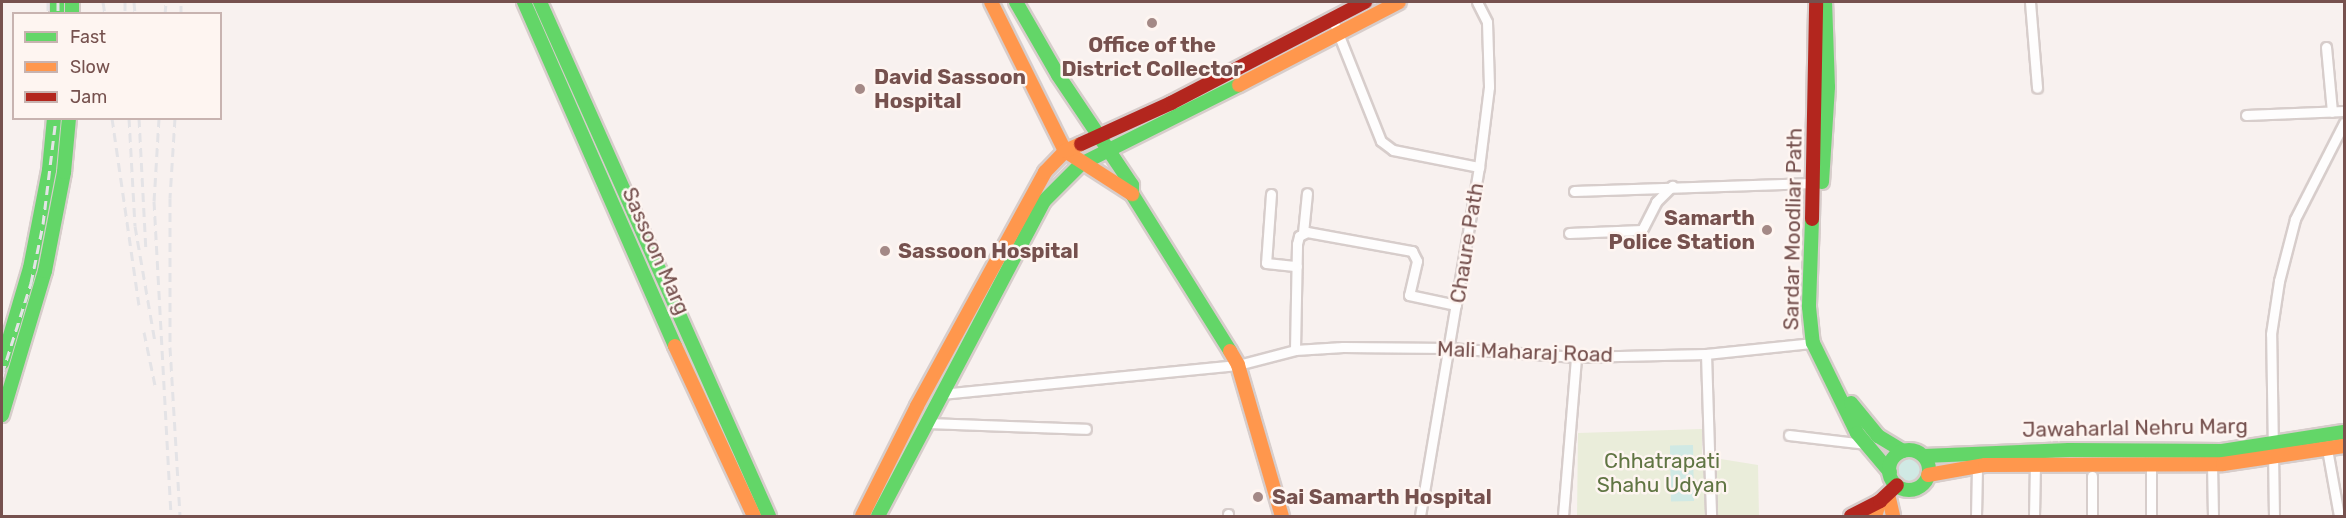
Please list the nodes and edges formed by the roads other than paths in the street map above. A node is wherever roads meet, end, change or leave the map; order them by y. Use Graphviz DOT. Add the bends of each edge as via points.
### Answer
graph roads {
  1 [pos="524,2"];
  2 [pos="540,2"];
  3 [pos="991,2"];
  4 [pos="1016,2"];
  5 [pos="1365,2"];
  6 [pos="1399,2"];
  7 [pos="1477,2"];
  8 [pos="1816,2"];
  9 [pos="1825,2"];
  10 [pos="2030,2"];
  11 [pos="1332,18"];
  12 [pos="1338,31"];
  13 [pos="2326,47"];
  14 [pos="2037,88"];
  15 [pos="2344,111"];
  16 [pos="2332,112"];
  17 [pos="2247,114"];
  18 [pos="54,120"];
  19 [pos="69,120"];
  20 [pos="2344,123"];
  21 [pos="1098,134"];
  22 [pos="1109,148"];
  23 [pos="1065,151"];
  24 [pos="1081,164"];
  25 [pos="1479,166"];
  26 [pos="1813,183"];
  27 [pos="1672,186"];
  28 [pos="1574,191"];
  29 [pos="1306,193"];
  30 [pos="1132,194"];
  31 [pos="1271,194"];
  32 [pos="1303,233"];
  33 [pos="1569,233"];
  34 [pos="1296,266"];
  35 [pos="1456,305"];
  36 [pos="1813,343"];
  37 [pos="1449,348"];
  38 [pos="1295,350"];
  39 [pos="1706,354"];
  40 [pos="1576,357"];
  41 [pos="2,363"];
  42 [pos="1238,365"];
  43 [pos="939,394"];
  44 [pos="2,415"];
  45 [pos="1854,416"];
  46 [pos="925,423"];
  47 [pos="1086,429"];
  48 [pos="2344,432"];
  49 [pos="1789,435"];
  50 [pos="1859,443"];
  51 [pos="2344,446"];
  52 [pos="2327,449"];
  53 [pos="1903,451"];
  54 [pos="2274,451"];
  55 [pos="1924,456"];
  56 [pos="2035,464"];
  57 [pos="2151,464"];
  58 [pos="2212,464"];
  59 [pos="1977,467"];
  60 [pos="1890,472"];
  61 [pos="1928,475"];
  62 [pos="2092,476"];
  63 [pos="1888,494"];
  64 [pos="754,516"];
  65 [pos="769,516"];
  66 [pos="862,516"];
  67 [pos="878,516"];
  68 [pos="1281,516"];
  69 [pos="1420,516"];
  70 [pos="1563,516"];
  71 [pos="1711,516"];
  72 [pos="1851,516"];
  73 [pos="1875,516"];
  74 [pos="1893,516"];
  75 [pos="1976,516"];
  76 [pos="2034,516"];
  77 [pos="2092,516"];
  78 [pos="2151,516"];
  79 [pos="2213,516"];
  80 [pos="2274,516"];
  81 [pos="2339,516"];
  1 -- 64 [label="main road, Sassoon Marg" via="724,458"];
  2 -- 65 [label="main road, Sassoon Marg"];
  3 -- 23 [label="main road"];
  4 -- 21 [label="main road"];
  5 -- 11 [label="main road"];
  6 -- 12 [label="main road"];
  7 -- 25 [label="street" via="1487,22 1489,87"];
  8 -- 26 [label="main road, Sardar Moodliar Path"];
  9 -- 45 [label="main road, Sardar Moodliar Path" via="1828,87 1815,315 1836,379"];
  10 -- 14 [label="street"];
  11 -- 12 [label="street, Chaure Path"];
  11 -- 21 [label="main road" via="1171,103"];
  12 -- 22 [label="main road" via="1177,117"];
  12 -- 25 [label="street, Chaure Path" via="1381,141 1393,150"];
  13 -- 16 [label="street"];
  15 -- 16 [label="street"];
  16 -- 17 [label="street"];
  18 -- 41 [label="main road" via="49,170 30,268"];
  19 -- 44 [label="main road" via="64,172 45,271"];
  20 -- 54 [label="street" via="2295,219 2279,281 2271,334"];
  21 -- 22 [label="main road"];
  21 -- 23 [label="main road"];
  22 -- 24 [label="main road"];
  22 -- 30 [label="main road" via="1132,185"];
  23 -- 24 [label="main road"];
  23 -- 66 [label="main road" via="1029,196"];
  24 -- 30 [label="main road"];
  24 -- 43 [label="main road" via="1044,201"];
  25 -- 35 [label="street, Chaure Path"];
  26 -- 27 [label="street"];
  26 -- 36 [label="main road, Sardar Moodliar Path" via="1809,307"];
  27 -- 28 [label="street"];
  27 -- 33 [label="street" via="1656,202 1642,230"];
  29 -- 32 [label="street"];
  30 -- 42 [label="main road"];
  31 -- 34 [label="street" via="1266,263"];
  32 -- 34 [label="street" via="1297,244"];
  32 -- 35 [label="street" via="1412,251 1417,261 1409,296"];
  34 -- 38 [label="street"];
  35 -- 37 [label="street, Chaure Path"];
  36 -- 39 [label="street, Mali Maharaj Road"];
  36 -- 45 [label="main road, Sardar Moodliar Path"];
  37 -- 38 [label="street, Mali Maharaj Road"];
  37 -- 40 [label="street, Mali Maharaj Road"];
  37 -- 69 [label="street, Chaure Path"];
  38 -- 42 [label="street, Mali Maharaj Road"];
  39 -- 40 [label="street, Mali Maharaj Road"];
  39 -- 71 [label="street"];
  40 -- 70 [label="street"];
  42 -- 43 [label="street, Mali Maharaj Road"];
  42 -- 68 [label="main road"];
  43 -- 46 [label="main road"];
  45 -- 50 [label="main road, Sardar Moodliar Path"];
  45 -- 53 [label="main road, Sardar Moodliar Path"];
  46 -- 47 [label="street"];
  46 -- 67 [label="main road"];
  48 -- 54 [label="main road, Jawaharlal Nehru Marg"];
  49 -- 50 [label="street"];
  50 -- 60 [label="main road, Sardar Moodliar Path"];
  51 -- 52 [label="main road, Jawaharlal Nehru Marg"];
  52 -- 54 [label="main road, Jawaharlal Nehru Marg"];
  52 -- 81 [label="street"];
  53 -- 55 [label="main road, Jawaharlal Nehru Marg"];
  53 -- 60 [label="main road" via="1894,457"];
  54 -- 55 [label="main road, Jawaharlal Nehru Marg" via="2069,450"];
  54 -- 58 [label="main road, Jawaharlal Nehru Marg"];
  54 -- 80 [label="street"];
  55 -- 61 [label="main road"];
  56 -- 57 [label="main road, Jawaharlal Nehru Marg"];
  56 -- 59 [label="main road, Jawaharlal Nehru Marg"];
  56 -- 76 [label="street"];
  57 -- 58 [label="main road, Jawaharlal Nehru Marg"];
  57 -- 78 [label="street"];
  58 -- 79 [label="street"];
  59 -- 61 [label="main road, Jawaharlal Nehru Marg"];
  59 -- 75 [label="street"];
  60 -- 63 [label="main road, Sardar Moodliar Path"];
  61 -- 63 [label="main road, Jawaharlal Nehru Marg" via="1915,488"];
  62 -- 77 [label="street"];
  63 -- 72 [label="main road"];
  63 -- 73 [label="main road"];
  63 -- 74 [label="main road"];
}
